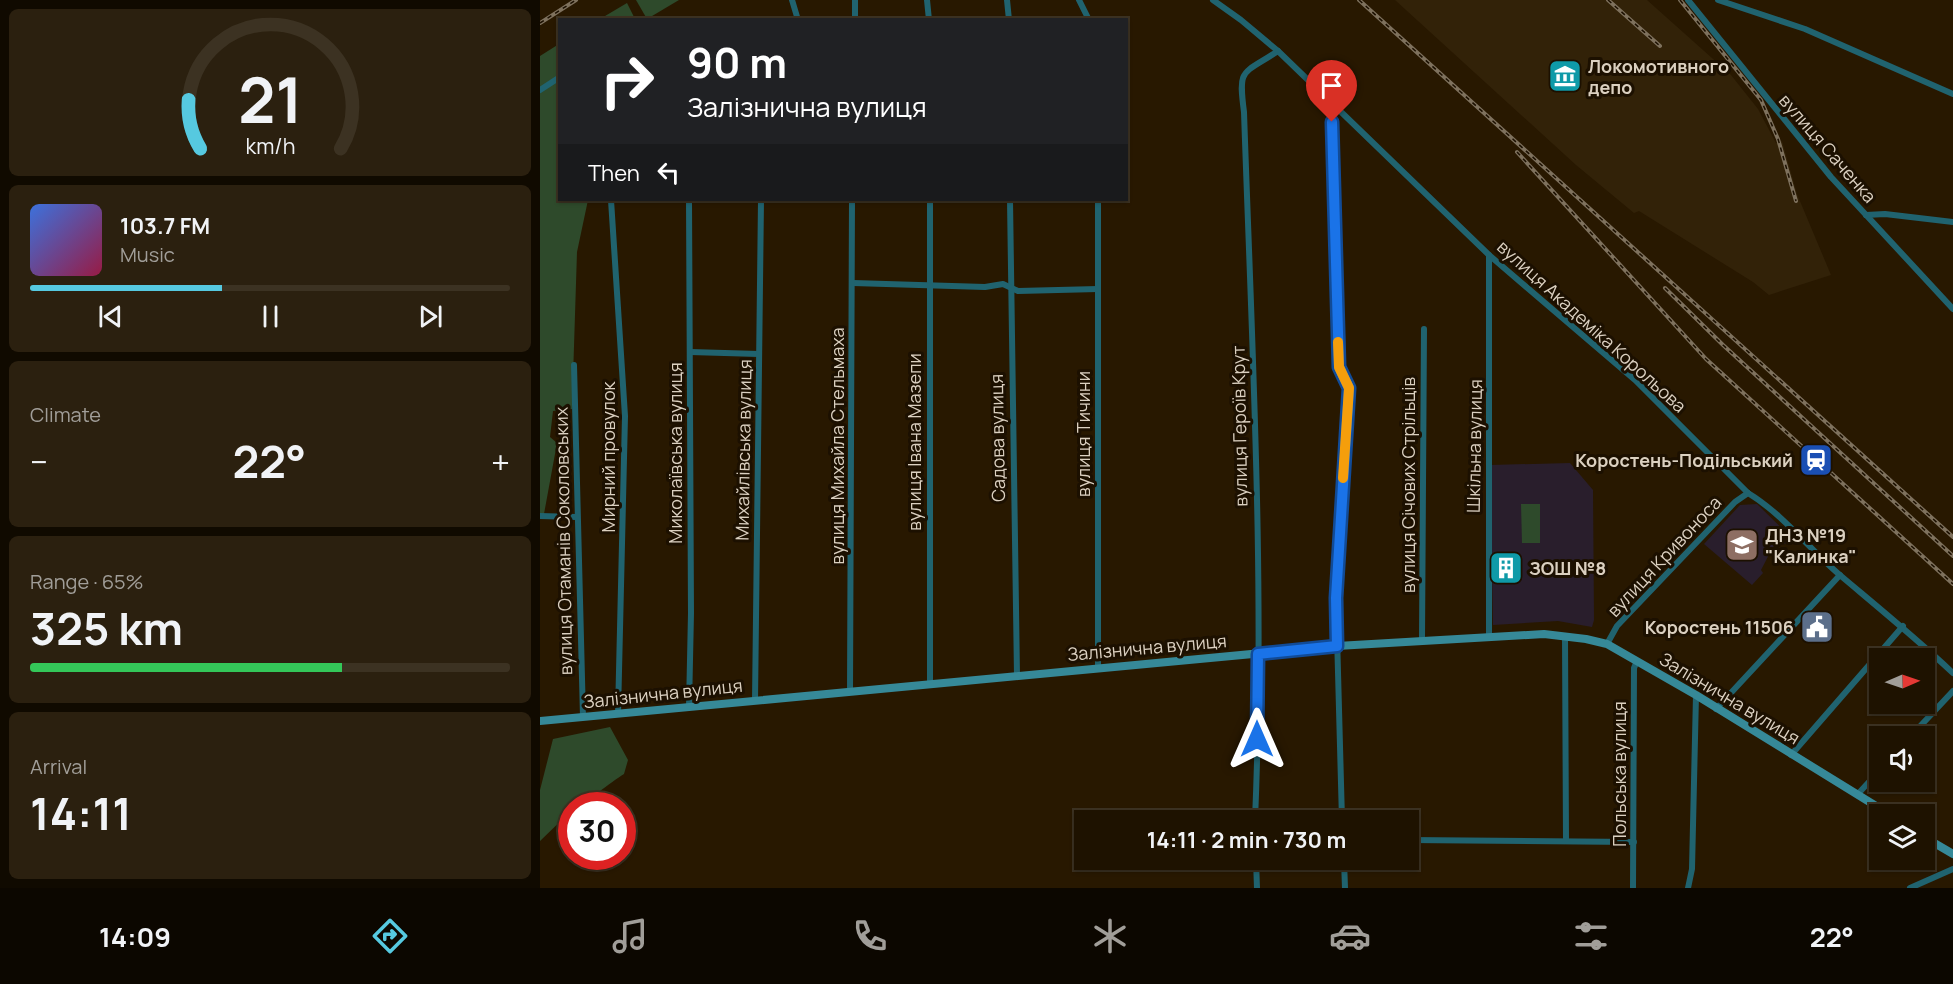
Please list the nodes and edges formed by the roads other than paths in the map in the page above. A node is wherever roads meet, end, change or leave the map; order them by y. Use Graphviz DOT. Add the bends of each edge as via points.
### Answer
graph roads {
  1 [pos="792,0"];
  2 [pos="855,0"];
  3 [pos="927,0"];
  4 [pos="1007,0"];
  5 [pos="1079,0"];
  6 [pos="1213,0"];
  7 [pos="1688,0"];
  8 [pos="1718,0"];
  9 [pos="797,18"];
  10 [pos="855,18"];
  11 [pos="929,18"];
  12 [pos="1009,18"];
  13 [pos="1088,18"];
  14 [pos="1278,51"];
  15 [pos="558,78"];
  16 [pos="540,90"];
  17 [pos="1953,94"];
  18 [pos="1335,106"];
  19 [pos="611,201"];
  20 [pos="689,201"];
  21 [pos="761,201"];
  22 [pos="852,201"];
  23 [pos="930,201"];
  24 [pos="1010,201"];
  25 [pos="1098,201"];
  26 [pos="1866,215"];
  27 [pos="1953,222"];
  28 [pos="1489,255"];
  29 [pos="853,283"];
  30 [pos="930,284"];
  31 [pos="1010,286"];
  32 [pos="1098,289"];
  33 [pos="1953,309"];
  34 [pos="1424,329"];
  35 [pos="690,352"];
  36 [pos="759,354"];
  37 [pos="574,364"];
  38 [pos="1748,493"];
  39 [pos="540,516"];
  40 [pos="576,517"];
  41 [pos="1840,575"];
  42 [pos="1903,626"];
  43 [pos="1565,637"];
  44 [pos="1489,638"];
  45 [pos="1422,640"];
  46 [pos="1607,644"];
  47 [pos="1337,646"];
  48 [pos="1258,654"];
  49 [pos="1637,661"];
  50 [pos="1098,668"];
  51 [pos="1953,673"];
  52 [pos="1017,676"];
  53 [pos="930,684"];
  54 [pos="1953,691"];
  55 [pos="849,692"];
  56 [pos="1696,695"];
  57 [pos="754,700"];
  58 [pos="689,707"];
  59 [pos="1715,709"];
  60 [pos="618,714"];
  61 [pos="583,717"];
  62 [pos="540,721"];
  63 [pos="1920,726"];
  64 [pos="1791,755"];
  65 [pos="1869,782"];
  66 [pos="1857,795"];
  67 [pos="1872,804"];
  68 [pos="1255,810"];
  69 [pos="1342,810"];
  70 [pos="1419,840"];
  71 [pos="1566,841"];
  72 [pos="1634,842"];
  73 [pos="1935,843"];
  74 [pos="1953,854"];
  75 [pos="1953,869"];
  76 [pos="1256,870"];
  77 [pos="1344,870"];
  78 [pos="1257,888"];
  79 [pos="1345,888"];
  80 [pos="1633,888"];
  81 [pos="1688,888"];
  82 [pos="1910,888"];
  1 -- 9 [label="street"];
  2 -- 10 [label="street"];
  3 -- 11 [label="street"];
  4 -- 12 [label="street"];
  5 -- 13 [label="street"];
  6 -- 14 [label="street, вулиця Академіка Корольова"];
  7 -- 26 [label="street, вулиця Саченка" via="1789,127"];
  8 -- 17 [label="street" via="1806,29"];
  14 -- 18 [label="street, вулиця Академіка Корольова"];
  14 -- 48 [label="street, вулиця Героїв Крут" via="1246,72 1239,87 1245,124"];
  15 -- 16 [label="street"];
  18 -- 28 [label="street, вулиця Академіка Корольова"];
  18 -- 47 [label="street" via="1332,145 1339,367 1349,388 1336,598"];
  19 -- 60 [label="street, Мирний провулок" via="625,416"];
  20 -- 35 [label="street, Миколаївська вулиця"];
  21 -- 36 [label="street, Михайлівська вулиця"];
  22 -- 29 [label="street, вулиця Михайла Стельмаха"];
  23 -- 30 [label="street, вулиця Івана Мазепи"];
  24 -- 31 [label="street, Садова вулиця"];
  25 -- 32 [label="street, вулиця Тичини"];
  26 -- 27 [label="street"];
  26 -- 33 [label="street, вулиця Саченка"];
  28 -- 38 [label="street, вулиця Академіка Корольова" via="1635,380"];
  28 -- 44 [label="street, Шкільна вулиця"];
  29 -- 30 [label="street"];
  29 -- 55 [label="street, вулиця Михайла Стельмаха"];
  30 -- 31 [label="street"];
  30 -- 53 [label="street, вулиця Івана Мазепи"];
  31 -- 32 [label="street" via="1018,291"];
  31 -- 52 [label="street, Садова вулиця"];
  32 -- 50 [label="street, вулиця Тичини"];
  34 -- 45 [label="street, вулиця Січових Стрільців"];
  35 -- 36 [label="street"];
  35 -- 58 [label="street, Миколаївська вулиця"];
  36 -- 57 [label="street, Михайлівська вулиця"];
  37 -- 40 [label="street, вулиця Отаманів Соколовських"];
  38 -- 41 [label="street, вулиця Академіка Корольова" via="1769,506"];
  38 -- 46 [label="street, вулиця Кривоноса" via="1617,626"];
  39 -- 40 [label="street"];
  40 -- 61 [label="street, вулиця Отаманів Соколовських"];
  41 -- 42 [label="street, вулиця Академіка Корольова"];
  41 -- 59 [label="street"];
  42 -- 51 [label="street, вулиця Академіка Корольова"];
  42 -- 64 [label="street"];
  43 -- 44 [label="street, Залізнична вулиця" via="1544,634"];
  43 -- 46 [label="street, Залізнична вулиця"];
  43 -- 71 [label="street"];
  44 -- 45 [label="street, Залізнична вулиця"];
  45 -- 47 [label="street, Залізнична вулиця"];
  46 -- 49 [label="street, Залізнична вулиця"];
  47 -- 48 [label="street, Залізнична вулиця"];
  47 -- 69 [label="street"];
  48 -- 50 [label="street, Залізнична вулиця"];
  48 -- 68 [label="street, вулиця Героїв Крут"];
  49 -- 56 [label="street, Залізнична вулиця"];
  49 -- 72 [label="street, Польська вулиця" via="1632,774"];
  50 -- 52 [label="street, Залізнична вулиця"];
  52 -- 53 [label="street, Залізнична вулиця"];
  53 -- 55 [label="street, Залізнична вулиця"];
  54 -- 63 [label="street"];
  55 -- 57 [label="street, Залізнична вулиця"];
  56 -- 59 [label="street, Залізнична вулиця"];
  56 -- 81 [label="street" via="1692,869"];
  57 -- 58 [label="street, Залізнична вулиця"];
  58 -- 60 [label="street, Залізнична вулиця"];
  59 -- 64 [label="street, Залізнична вулиця"];
  60 -- 61 [label="street, Залізнична вулиця"];
  61 -- 62 [label="street, Залізнична вулиця"];
  64 -- 66 [label="street, Залізнична вулиця"];
  65 -- 66 [label="street"];
  66 -- 67 [label="street, Залізнична вулиця"];
  70 -- 71 [label="street"];
  71 -- 72 [label="street"];
  72 -- 80 [label="street, Польська вулиця"];
  73 -- 74 [label="street"];
  75 -- 82 [label="street"];
  76 -- 78 [label="street"];
  77 -- 79 [label="street"];
}
